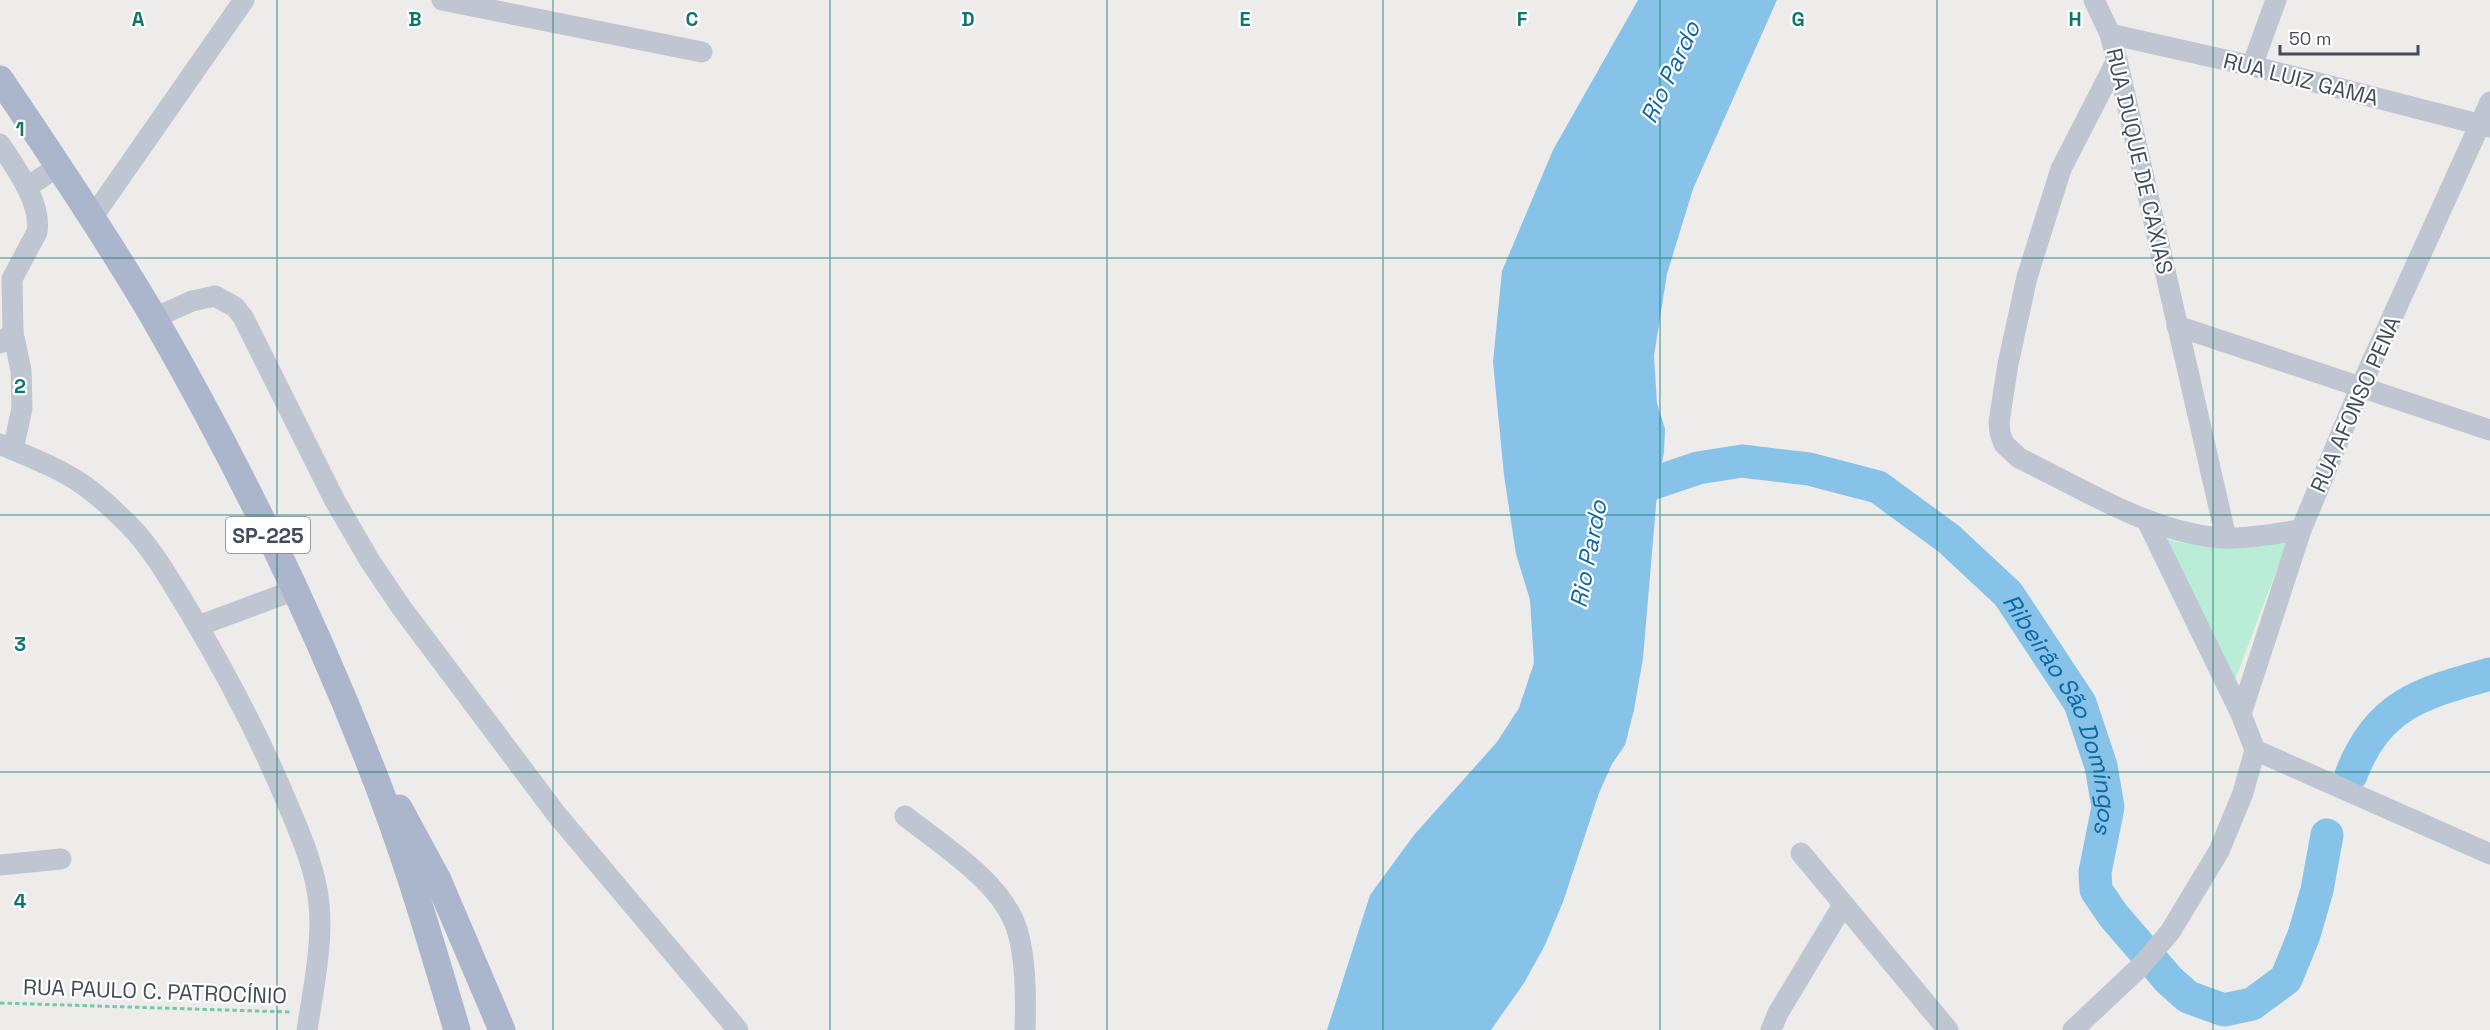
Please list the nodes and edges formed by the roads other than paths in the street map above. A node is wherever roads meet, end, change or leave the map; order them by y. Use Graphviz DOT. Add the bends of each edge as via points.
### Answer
graph roads {
  1 [pos="244,0"];
  2 [pos="442,0"];
  3 [pos="2094,0"];
  4 [pos="2276,0"];
  5 [pos="2110,34"];
  6 [pos="702,52"];
  7 [pos="2117,60"];
  8 [pos="2252,66"];
  9 [pos="0,79"];
  10 [pos="2490,102"];
  11 [pos="2486,126"];
  12 [pos="0,144"];
  13 [pos="59,166"];
  14 [pos="27,187"];
  15 [pos="92,218"];
  16 [pos="154,318"];
  17 [pos="2177,326"];
  18 [pos="7,338"];
  19 [pos="2361,386"];
  20 [pos="2490,430"];
  21 [pos="7,447"];
  22 [pos="2147,520"];
  23 [pos="2301,530"];
  24 [pos="2226,538"];
  25 [pos="295,590"];
  26 [pos="198,626"];
  27 [pos="2241,714"];
  28 [pos="2255,750"];
  29 [pos="374,774"];
  30 [pos="905,816"];
  31 [pos="1801,853"];
  32 [pos="2490,854"];
  33 [pos="61,859"];
  34 [pos="0,864"];
  35 [pos="1843,905"];
  36 [pos="420,906"];
  37 [pos="308,1022"];
  38 [pos="438,1030"];
  39 [pos="457,1030"];
  40 [pos="502,1030"];
  41 [pos="738,1030"];
  42 [pos="1025,1030"];
  43 [pos="1771,1030"];
  44 [pos="1948,1030"];
  45 [pos="2073,1030"];
  1 -- 15 [label="street"];
  2 -- 6 [label="street"];
  3 -- 5 [label="street, RUA DUQUE DE CAXIAS"];
  4 -- 8 [label="street"];
  5 -- 7 [label="street, RUA DUQUE DE CAXIAS"];
  5 -- 8 [label="street, RUA LUIZ GAMA"];
  7 -- 17 [label="street, RUA DUQUE DE CAXIAS"];
  7 -- 22 [label="street" via="2061,169 2040,232 2008,364 2000,433 2004,444 2019,458"];
  8 -- 11 [label="street, RUA LUIZ GAMA"];
  9 -- 13 [label="main road, SP-225"];
  10 -- 11 [label="street, RUA AFONSO PENA"];
  11 -- 19 [label="street, RUA AFONSO PENA"];
  12 -- 14 [label="street"];
  13 -- 14 [label="street"];
  13 -- 15 [label="main road, SP-225"];
  14 -- 18 [label="street" via="38,225 12,279"];
  15 -- 16 [label="main road, SP-225"];
  16 -- 25 [label="main road, SP-225"];
  16 -- 41 [label="street" via="192,301 215,296 235,307 340,509 401,607 556,815"];
  17 -- 19 [label="street"];
  17 -- 24 [label="street, RUA DUQUE DE CAXIAS"];
  18 -- 21 [label="street" via="21,370 22,408"];
  19 -- 20 [label="street"];
  19 -- 23 [label="street, RUA AFONSO PENA"];
  21 -- 26 [label="street" via="82,484 130,526 167,575"];
  22 -- 24 [label="street" via="2199,535"];
  22 -- 27 [label="street"];
  23 -- 24 [label="street"];
  23 -- 27 [label="street, RUA AFONSO PENA"];
  25 -- 26 [label="street"];
  25 -- 29 [label="main road, SP-225"];
  26 -- 37 [label="street" via="271,763 311,865 320,931"];
  27 -- 28 [label="street"];
  28 -- 32 [label="street"];
  28 -- 45 [label="street" via="2243,793 2218,851 2170,932 2141,966"];
  29 -- 36 [label="main road, SP-225"];
  29 -- 40 [label="main road" via="406,819 438,880"];
  30 -- 42 [label="street" via="977,874 997,893 1011,915 1018,934"];
  31 -- 35 [label="street"];
  33 -- 34 [label="street"];
  35 -- 43 [label="street"];
  35 -- 44 [label="street"];
  36 -- 38 [label="main road"];
  36 -- 39 [label="main road, SP-225"];
}
